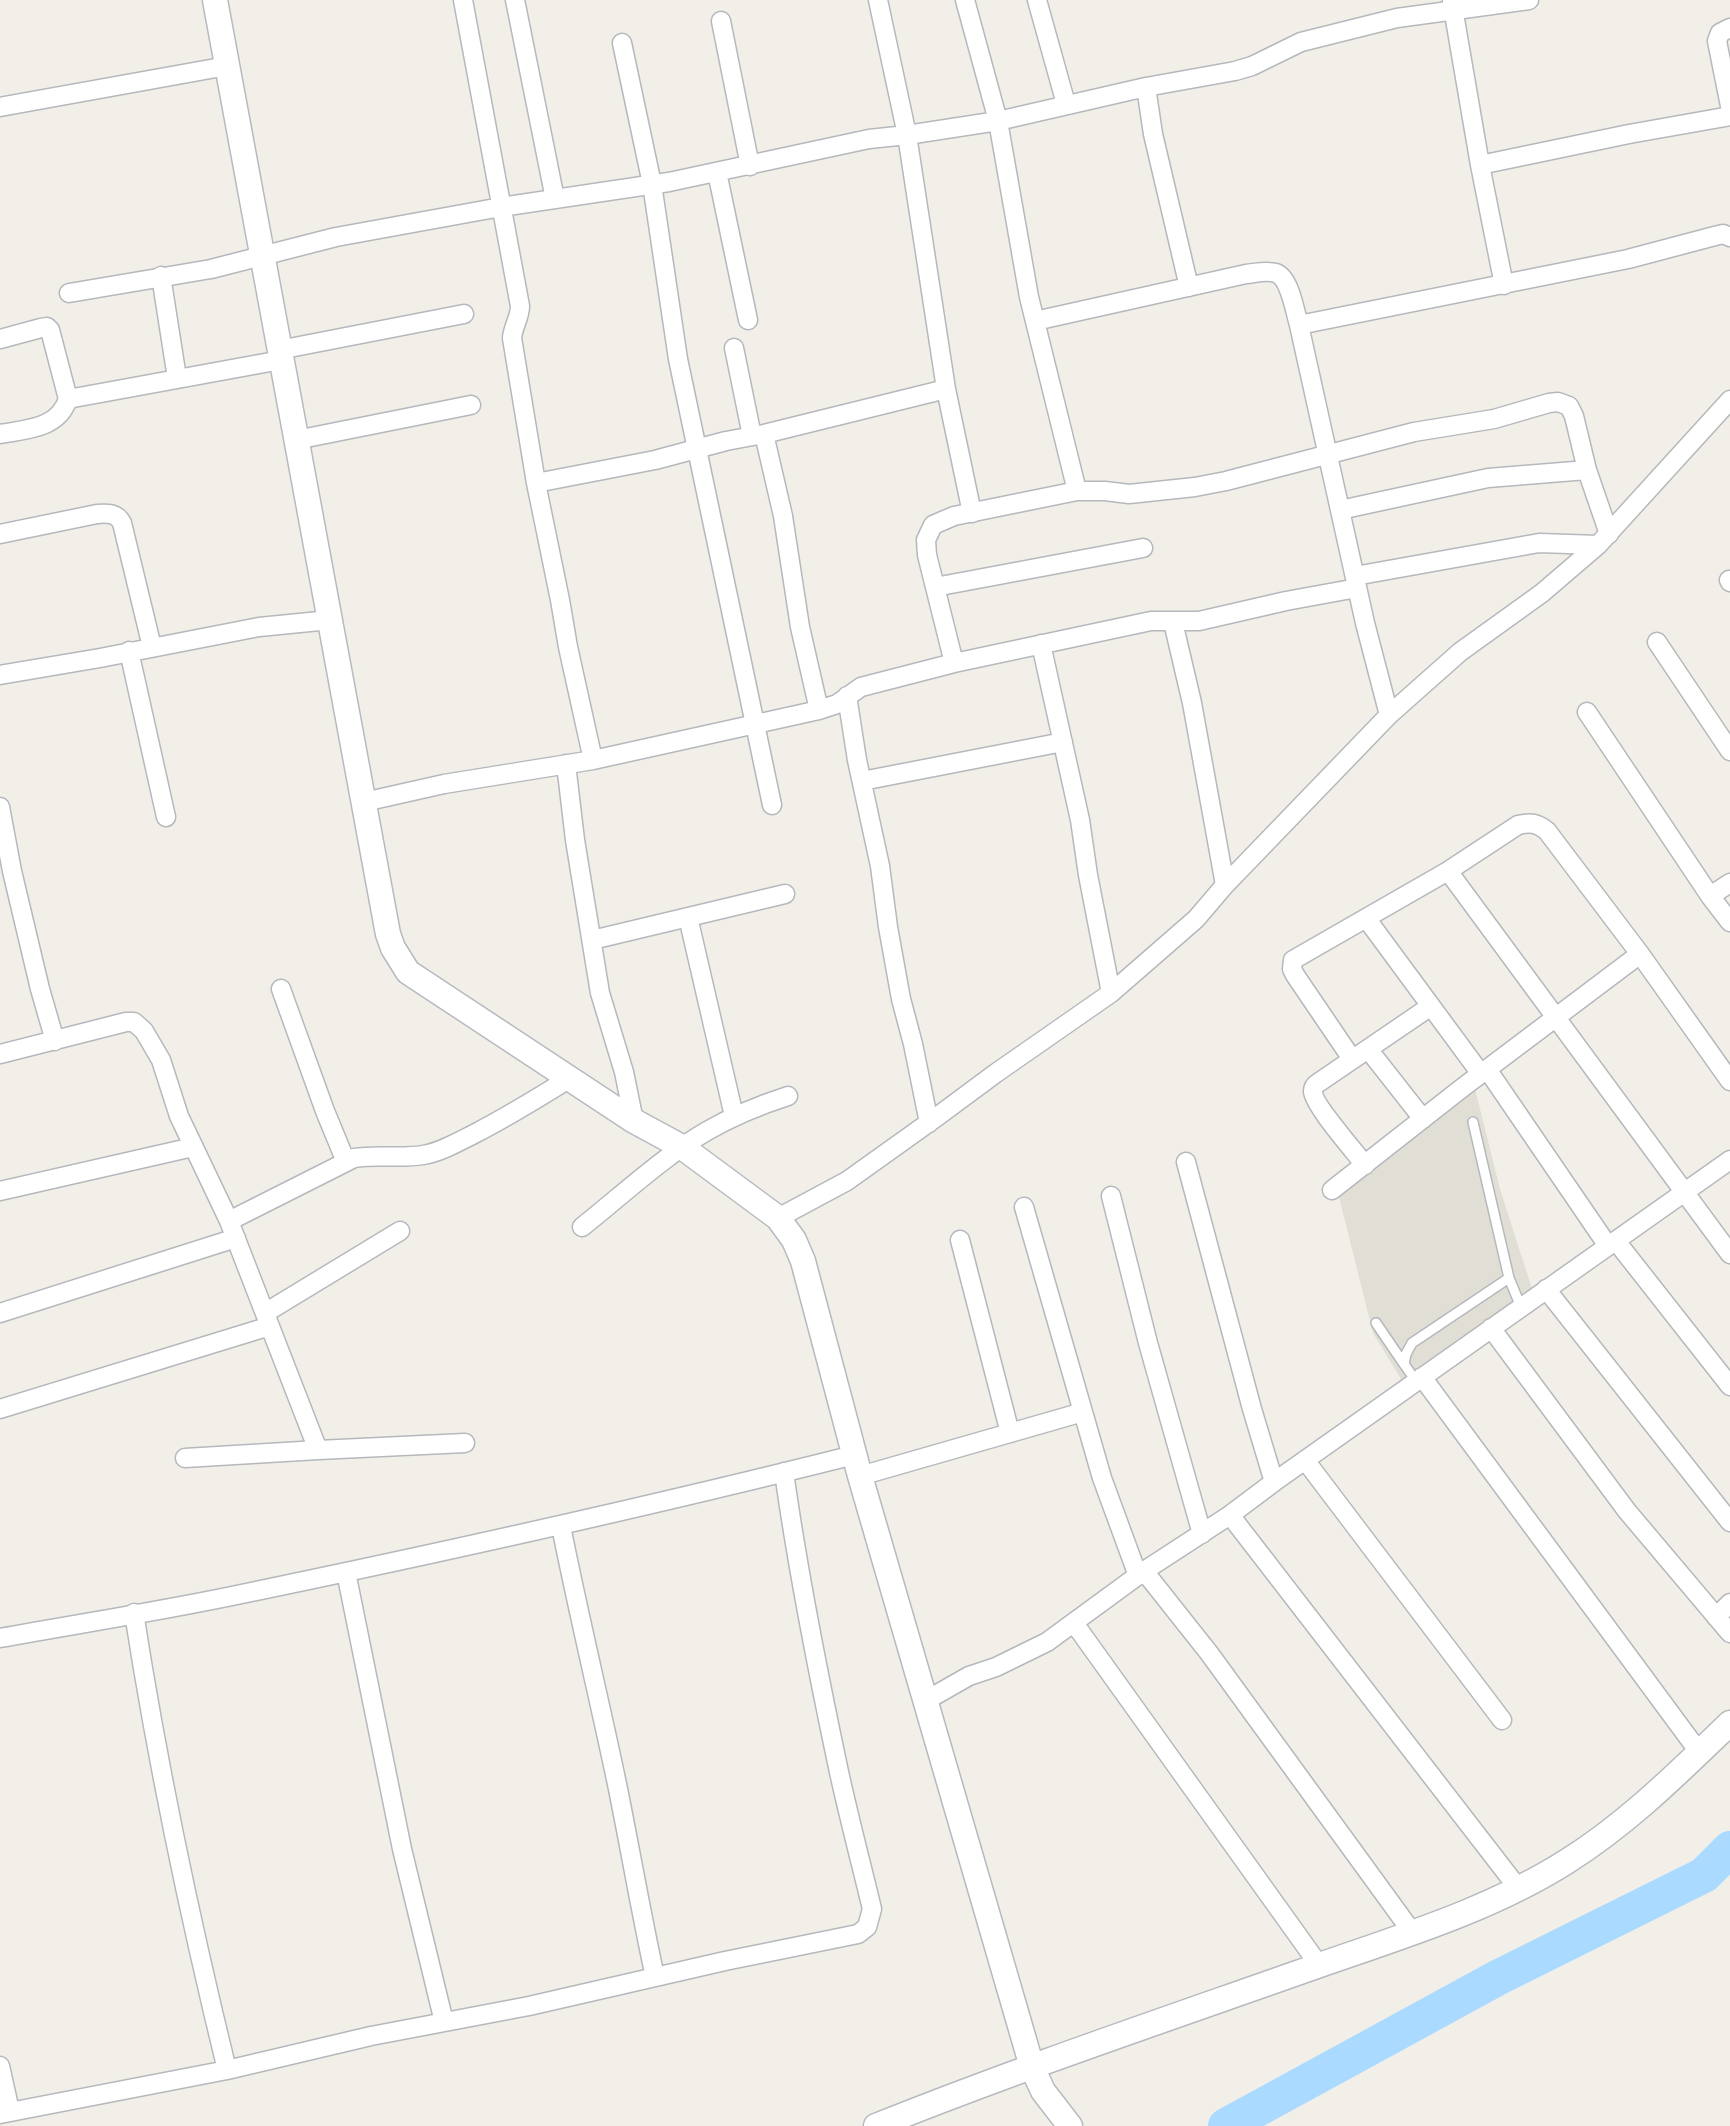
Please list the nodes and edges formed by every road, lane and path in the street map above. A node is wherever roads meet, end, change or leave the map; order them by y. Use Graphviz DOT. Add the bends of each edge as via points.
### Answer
graph roads {
  1 [pos="215,0"];
  2 [pos="463,0"];
  3 [pos="515,0"];
  4 [pos="878,0"];
  5 [pos="965,0"];
  6 [pos="1037,0"];
  7 [pos="1529,0"];
  8 [pos="1453,6"];
  9 [pos="721,21"];
  10 [pos="1730,28"];
  11 [pos="622,43"];
  12 [pos="227,66"];
  13 [pos="1146,87"];
  14 [pos="1066,104"];
  15 [pos="1730,106"];
  16 [pos="0,107"];
  17 [pos="1730,116"];
  18 [pos="998,121"];
  19 [pos="907,135"];
  20 [pos="1480,165"];
  21 [pos="750,166"];
  22 [pos="717,172"];
  23 [pos="652,184"];
  24 [pos="555,199"];
  25 [pos="501,207"];
  26 [pos="1730,237"];
  27 [pos="262,256"];
  28 [pos="161,276"];
  29 [pos="1504,285"];
  30 [pos="1189,287"];
  31 [pos="69,293"];
  32 [pos="464,314"];
  33 [pos="748,320"];
  34 [pos="1035,321"];
  35 [pos="1299,325"];
  36 [pos="0,339"];
  37 [pos="734,348"];
  38 [pos="280,355"];
  39 [pos="177,378"];
  40 [pos="946,388"];
  41 [pos="68,399"];
  42 [pos="1730,400"];
  43 [pos="471,405"];
  44 [pos="0,434"];
  45 [pos="758,435"];
  46 [pos="296,440"];
  47 [pos="695,448"];
  48 [pos="1329,453"];
  49 [pos="1587,470"];
  50 [pos="536,483"];
  51 [pos="1077,491"];
  52 [pos="1341,510"];
  53 [pos="972,513"];
  54 [pos="0,534"];
  55 [pos="1603,539"];
  56 [pos="1143,548"];
  57 [pos="1356,582"];
  58 [pos="935,587"];
  59 [pos="330,620"];
  60 [pos="1173,622"];
  61 [pos="1657,642"];
  62 [pos="1041,644"];
  63 [pos="152,647"];
  64 [pos="129,651"];
  65 [pos="954,663"];
  66 [pos="0,675"];
  67 [pos="848,696"];
  68 [pos="819,710"];
  69 [pos="1587,712"];
  70 [pos="1389,716"];
  71 [pos="755,723"];
  72 [pos="1063,742"];
  73 [pos="1730,751"];
  74 [pos="593,760"];
  75 [pos="566,764"];
  76 [pos="862,781"];
  77 [pos="363,802"];
  78 [pos="772,805"];
  79 [pos="0,807"];
  80 [pos="166,817"];
  81 [pos="1448,871"];
  82 [pos="1730,883"];
  83 [pos="1225,885"];
  84 [pos="785,894"];
  85 [pos="1710,896"];
  86 [pos="688,917"];
  87 [pos="1366,918"];
  88 [pos="1730,922"];
  89 [pos="592,940"];
  90 [pos="1640,954"];
  91 [pos="281,989"];
  92 [pos="1111,993"];
  93 [pos="1431,1006"];
  94 [pos="1556,1016"];
  95 [pos="55,1041"];
  96 [pos="1368,1049"];
  97 [pos="0,1054"];
  98 [pos="1352,1059"];
  99 [pos="1484,1071"];
  100 [pos="570,1078"];
  101 [pos="1730,1081"];
  102 [pos="788,1096"];
  103 [pos="734,1116"];
  104 [pos="1423,1119"];
  105 [pos="634,1121"];
  106 [pos="1473,1122"];
  107 [pos="929,1123"];
  108 [pos="193,1147"];
  109 [pos="682,1147"];
  110 [pos="1730,1160"];
  111 [pos="346,1162"];
  112 [pos="1186,1162"];
  113 [pos="1365,1165"];
  114 [pos="1332,1190"];
  115 [pos="0,1191"];
  116 [pos="1684,1192"];
  117 [pos="1111,1197"];
  118 [pos="1024,1207"];
  119 [pos="778,1218"];
  120 [pos="582,1227"];
  121 [pos="232,1229"];
  122 [pos="400,1231"];
  123 [pos="960,1240"];
  124 [pos="1612,1243"];
  125 [pos="1730,1254"];
  126 [pos="1509,1278"];
  127 [pos="1546,1289"];
  128 [pos="1521,1307"];
  129 [pos="0,1313"];
  130 [pos="267,1320"];
  131 [pos="1376,1323"];
  132 [pos="1491,1328"];
  133 [pos="1404,1364"];
  134 [pos="1419,1379"];
  135 [pos="1730,1386"];
  136 [pos="0,1409"];
  137 [pos="1083,1412"];
  138 [pos="1010,1434"];
  139 [pos="465,1443"];
  140 [pos="318,1450"];
  141 [pos="185,1458"];
  142 [pos="1305,1460"];
  143 [pos="857,1466"];
  144 [pos="784,1472"];
  145 [pos="1274,1482"];
  146 [pos="1230,1515"];
  147 [pos="1730,1522"];
  148 [pos="561,1526"];
  149 [pos="1202,1534"];
  150 [pos="346,1572"];
  151 [pos="1141,1574"];
  152 [pos="1730,1603"];
  153 [pos="134,1614"];
  154 [pos="1716,1617"];
  155 [pos="1074,1623"];
  156 [pos="1730,1633"];
  157 [pos="0,1638"];
  158 [pos="925,1701"];
  159 [pos="1502,1720"];
  160 [pos="1730,1723"];
  161 [pos="1699,1752"];
  162 [pos="1518,1888"];
  163 [pos="1412,1932"];
  164 [pos="1319,1965"];
  165 [pos="655,1977"];
  166 [pos="444,2022"];
  167 [pos="0,2066"];
  168 [pos="1032,2067"];
  169 [pos="227,2070"];
  170 [pos="5,2112"];
  171 [pos="876,2126"];
  172 [pos="1070,2126"];
  1 -- 12 [label="street"];
  2 -- 25 [label="street"];
  3 -- 24 [label="street"];
  4 -- 19 [label="street"];
  5 -- 18 [label="street"];
  6 -- 14 [label="street"];
  7 -- 8 [label="street"];
  8 -- 13 [label="street" via="1301,42 1235,71"];
  8 -- 20 [label="street"];
  9 -- 21 [label="street"];
  10 -- 15 [label="street" via="1720,33 1717,40"];
  11 -- 23 [label="street"];
  12 -- 16 [label="street"];
  12 -- 27 [label="street"];
  13 -- 14 [label="street"];
  13 -- 30 [label="street" via="1153,135"];
  14 -- 18 [label="street"];
  17 -- 20 [label="street"];
  18 -- 19 [label="street"];
  18 -- 34 [label="street"];
  19 -- 21 [label="street" via="869,139"];
  19 -- 40 [label="street"];
  20 -- 29 [label="street"];
  21 -- 22 [label="street"];
  22 -- 23 [label="street"];
  22 -- 33 [label="street"];
  23 -- 24 [label="street"];
  23 -- 47 [label="street"];
  24 -- 25 [label="street"];
  25 -- 27 [label="street" via="336,237"];
  25 -- 50 [label="street" via="520,306 512,332 513,347"];
  26 -- 29 [label="street" via="1723,234"];
  27 -- 28 [label="street"];
  27 -- 38 [label="street"];
  28 -- 31 [label="street"];
  28 -- 39 [label="street"];
  29 -- 35 [label="street"];
  30 -- 34 [label="street"];
  30 -- 35 [label="street" via="1274,272 1287,284"];
  32 -- 38 [label="street"];
  34 -- 51 [label="street"];
  35 -- 48 [label="street"];
  36 -- 41 [label="street" via="46,327 50,330"];
  37 -- 45 [label="street"];
  38 -- 39 [label="street"];
  38 -- 46 [label="street"];
  39 -- 41 [label="street"];
  40 -- 45 [label="street"];
  40 -- 53 [label="street"];
  41 -- 44 [label="street" via="58,417 47,424"];
  42 -- 55 [label="street"];
  43 -- 46 [label="street"];
  45 -- 47 [label="street"];
  45 -- 68 [label="street" via="783,516 800,627"];
  46 -- 59 [label="street"];
  47 -- 50 [label="street" via="655,460"];
  47 -- 71 [label="street"];
  48 -- 49 [label="street" via="1558,402 1569,406 1574,416"];
  48 -- 51 [label="street" via="1195,487 1129,494"];
  48 -- 52 [label="street"];
  49 -- 52 [label="street" via="1488,478"];
  49 -- 55 [label="street"];
  50 -- 74 [label="street"];
  51 -- 53 [label="street"];
  52 -- 57 [label="street"];
  53 -- 58 [label="street" via="941,520 929,531 927,555"];
  54 -- 63 [label="street" via="97,514 115,515 122,523"];
  55 -- 57 [label="street" via="1539,543"];
  55 -- 70 [label="street" via="1542,593 1460,652"];
  56 -- 58 [label="street"];
  57 -- 60 [label="street" via="1199,621"];
  57 -- 70 [label="street"];
  58 -- 65 [label="street"];
  59 -- 63 [label="street" via="259,627"];
  59 -- 77 [label="street"];
  60 -- 62 [label="street" via="1151,621"];
  60 -- 83 [label="street"];
  61 -- 73 [label="street"];
  62 -- 65 [label="street"];
  62 -- 72 [label="street"];
  63 -- 64 [label="street"];
  64 -- 66 [label="street"];
  64 -- 80 [label="street"];
  65 -- 67 [label="street" via="861,687"];
  67 -- 68 [label="street"];
  67 -- 76 [label="street"];
  68 -- 71 [label="street"];
  69 -- 85 [label="street"];
  70 -- 83 [label="street"];
  71 -- 74 [label="street"];
  71 -- 78 [label="street"];
  72 -- 76 [label="street"];
  72 -- 92 [label="street"];
  74 -- 75 [label="street"];
  75 -- 77 [label="street"];
  75 -- 89 [label="street"];
  76 -- 107 [label="street" via="901,999"];
  77 -- 100 [label="street" via="388,934 399,960 408,972"];
  79 -- 95 [label="street"];
  81 -- 87 [label="street"];
  81 -- 90 [label="street" via="1518,825 1538,823"];
  81 -- 94 [label="street"];
  82 -- 85 [label="street"];
  83 -- 92 [label="street" via="1196,919"];
  84 -- 86 [label="street"];
  85 -- 88 [label="street"];
  86 -- 89 [label="street"];
  86 -- 103 [label="street"];
  87 -- 93 [label="street"];
  87 -- 98 [label="street" via="1297,957 1292,964 1295,975"];
  89 -- 105 [label="street" via="600,993"];
  90 -- 94 [label="street"];
  90 -- 101 [label="street"];
  91 -- 111 [label="street"];
  92 -- 107 [label="street"];
  93 -- 96 [label="street"];
  93 -- 99 [label="street"];
  94 -- 99 [label="street"];
  94 -- 116 [label="street"];
  95 -- 97 [label="street"];
  95 -- 108 [label="street" via="126,1022 138,1025 161,1060"];
  96 -- 98 [label="street"];
  96 -- 104 [label="street"];
  98 -- 113 [label="street" via="1317,1083 1313,1092"];
  99 -- 104 [label="street"];
  99 -- 124 [label="street"];
  100 -- 105 [label="street"];
  100 -- 111 [label="street" via="444,1149 402,1157 372,1155"];
  102 -- 103 [label="street"];
  103 -- 109 [label="street"];
  104 -- 113 [label="street"];
  105 -- 109 [label="street"];
  106 -- 126 [label="lane"];
  107 -- 119 [label="street" via="847,1181"];
  108 -- 115 [label="street"];
  108 -- 121 [label="street"];
  109 -- 119 [label="street"];
  109 -- 120 [label="street"];
  110 -- 116 [label="street"];
  111 -- 121 [label="street"];
  112 -- 145 [label="street"];
  113 -- 114 [label="street"];
  116 -- 124 [label="street"];
  116 -- 125 [label="street"];
  117 -- 149 [label="street"];
  118 -- 137 [label="street"];
  119 -- 143 [label="street" via="803,1261"];
  121 -- 129 [label="street"];
  121 -- 130 [label="street"];
  122 -- 130 [label="street"];
  123 -- 138 [label="street"];
  124 -- 127 [label="street"];
  124 -- 135 [label="street"];
  126 -- 128 [label="lane"];
  126 -- 133 [label="lane" via="1412,1343"];
  127 -- 128 [label="street"];
  127 -- 147 [label="street"];
  128 -- 132 [label="street"];
  130 -- 136 [label="street"];
  130 -- 140 [label="street"];
  131 -- 133 [label="lane"];
  132 -- 134 [label="street"];
  132 -- 154 [label="street" via="1627,1511"];
  133 -- 134 [label="lane"];
  134 -- 142 [label="street"];
  134 -- 161 [label="street"];
  137 -- 138 [label="street"];
  137 -- 151 [label="street" via="1102,1478"];
  138 -- 143 [label="street"];
  139 -- 140 [label="street"];
  140 -- 141 [label="street"];
  142 -- 145 [label="street"];
  142 -- 159 [label="street"];
  143 -- 144 [label="street"];
  143 -- 158 [label="street"];
  144 -- 148 [label="street"];
  144 -- 165 [label="street" via="797,1563 839,1774 872,1909 867,1927 852,1937"];
  145 -- 146 [label="street"];
  146 -- 149 [label="street"];
  146 -- 162 [label="street"];
  148 -- 150 [label="street"];
  148 -- 165 [label="street"];
  149 -- 151 [label="street"];
  150 -- 153 [label="street"];
  150 -- 166 [label="street" via="402,1849"];
  151 -- 155 [label="street"];
  151 -- 163 [label="street" via="1209,1653"];
  152 -- 154 [label="street"];
  153 -- 157 [label="street"];
  153 -- 169 [label="street" via="151,1720 201,1965"];
  154 -- 156 [label="street"];
  155 -- 158 [label="street" via="1047,1642 969,1676"];
  155 -- 164 [label="street"];
  158 -- 168 [label="street"];
  160 -- 161 [label="street"];
  161 -- 162 [label="street" via="1612,1830 1565,1863"];
  162 -- 163 [label="street"];
  163 -- 164 [label="street"];
  164 -- 168 [label="street"];
  165 -- 166 [label="street"];
  166 -- 169 [label="street"];
  167 -- 170 [label="street"];
  168 -- 171 [label="street"];
  168 -- 172 [label="street" via="1043,2091"];
  169 -- 170 [label="street"];
}
